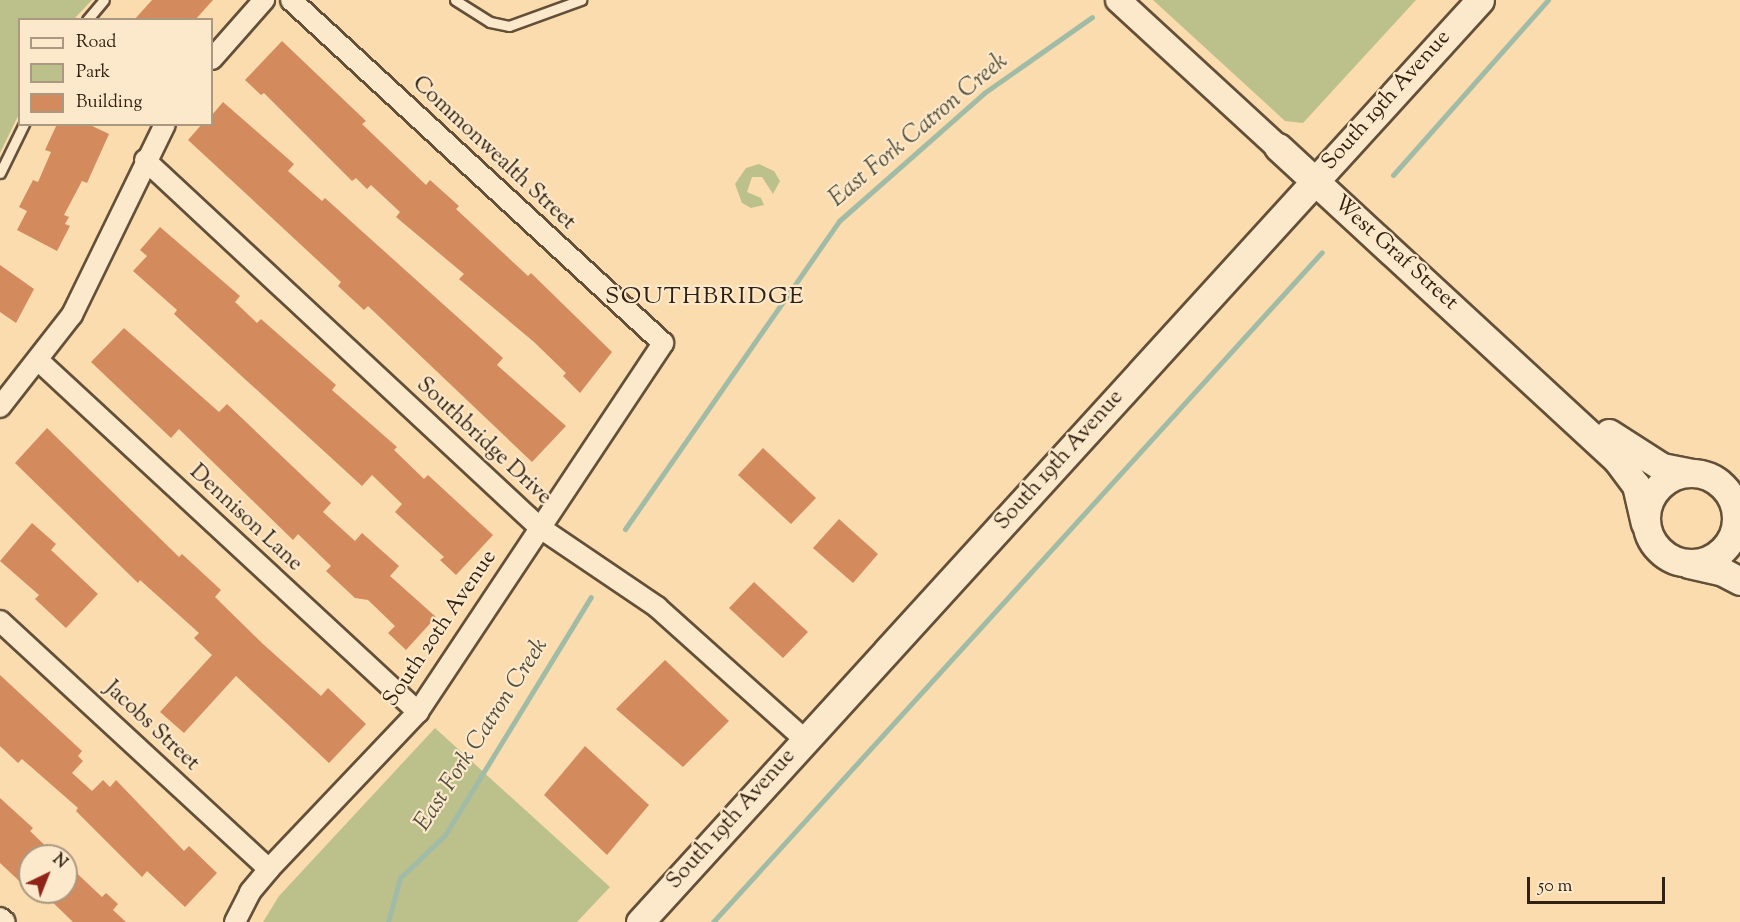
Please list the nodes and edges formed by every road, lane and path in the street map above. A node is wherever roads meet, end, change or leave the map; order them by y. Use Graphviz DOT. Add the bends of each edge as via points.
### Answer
graph roads {
  1 [pos="104,0"];
  2 [pos="264,0"];
  3 [pos="291,0"];
  4 [pos="455,0"];
  5 [pos="581,0"];
  6 [pos="1118,0"];
  7 [pos="1479,0"];
  8 [pos="89,18"];
  9 [pos="213,58"];
  10 [pos="23,126"];
  11 [pos="164,126"];
  12 [pos="1278,147"];
  13 [pos="145,160"];
  14 [pos="0,173"];
  15 [pos="1314,180"];
  16 [pos="663,343"];
  17 [pos="39,361"];
  18 [pos="0,407"];
  19 [pos="1566,410"];
  20 [pos="1692,473"];
  21 [pos="1645,523"];
  22 [pos="539,527"];
  23 [pos="1738,531"];
  24 [pos="1689,564"];
  25 [pos="1740,581"];
  26 [pos="0,621"];
  27 [pos="418,712"];
  28 [pos="804,739"];
  29 [pos="269,869"];
  30 [pos="0,918"];
  31 [pos="4,922"];
  32 [pos="235,922"];
  33 [pos="640,922"];
  1 -- 8 [label="lane"];
  2 -- 9 [label="street"];
  3 -- 16 [label="street, Commonwealth Street"];
  4 -- 5 [label="lane" via="490,22 509,26"];
  6 -- 12 [label="street, West Graf Street"];
  7 -- 15 [label="main road, South 19th Avenue"];
  10 -- 14 [label="lane"];
  11 -- 13 [label="street"];
  12 -- 15 [label="main road, West Graf Street"];
  13 -- 17 [label="street" via="72,315"];
  13 -- 22 [label="street, Southbridge Drive"];
  15 -- 19 [label="main road, West Graf Street"];
  15 -- 28 [label="main road, South 19th Avenue"];
  16 -- 22 [label="street, South 20th Avenue"];
  17 -- 18 [label="street"];
  17 -- 27 [label="street, Dennison Lane"];
  19 -- 20 [label="main road, West Graf Street" via="1662,467"];
  19 -- 21 [label="main road, West Graf Street" via="1587,436 1628,472 1641,498"];
  20 -- 21 [label="main road" via="1661,483 1648,501"];
  20 -- 23 [label="main road" via="1722,485 1733,503"];
  21 -- 24 [label="main road" via="1660,551"];
  22 -- 27 [label="street, South 20th Avenue"];
  22 -- 28 [label="street, Southbridge Drive" via="657,607"];
  23 -- 24 [label="main road" via="1720,553"];
  24 -- 25 [label="main road"];
  26 -- 29 [label="street, Jacobs Street"];
  27 -- 29 [label="street, South 20th Avenue"];
  28 -- 33 [label="main road, South 19th Avenue"];
  29 -- 32 [label="street, South 20th Avenue" via="250,892"];
  30 -- 31 [label="street"];
}
